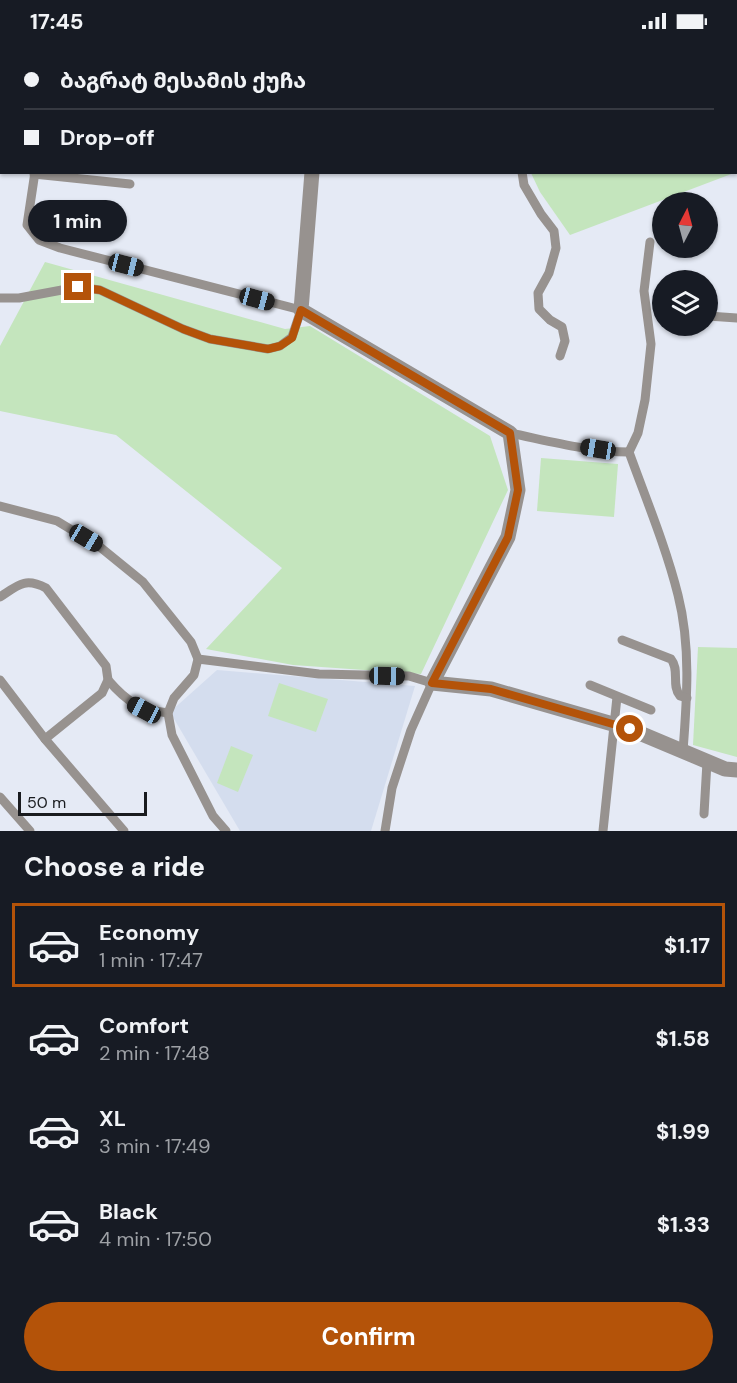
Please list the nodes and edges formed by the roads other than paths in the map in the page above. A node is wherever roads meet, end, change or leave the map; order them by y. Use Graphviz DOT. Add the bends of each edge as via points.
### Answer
graph roads {
  1 [pos="35,174"];
  2 [pos="44,174"];
  3 [pos="312,174"];
  4 [pos="522,174"];
  5 [pos="130,184"];
  6 [pos="650,242"];
  7 [pos="0,298"];
  8 [pos="301,310"];
  9 [pos="718,317"];
  10 [pos="737,318"];
  11 [pos="560,356"];
  12 [pos="510,433"];
  13 [pos="629,452"];
  14 [pos="0,506"];
  15 [pos="0,597"];
  16 [pos="622,640"];
  17 [pos="198,659"];
  18 [pos="0,680"];
  19 [pos="108,680"];
  20 [pos="432,683"];
  21 [pos="590,685"];
  22 [pos="617,696"];
  23 [pos="687,698"];
  24 [pos="651,710"];
  25 [pos="168,713"];
  26 [pos="613,725"];
  27 [pos="45,739"];
  28 [pos="683,751"];
  29 [pos="707,762"];
  30 [pos="737,770"];
  31 [pos="0,797"];
  32 [pos="704,814"];
  33 [pos="30,831"];
  34 [pos="124,831"];
  35 [pos="226,831"];
  36 [pos="385,831"];
  37 [pos="603,831"];
  1 -- 8 [label="lane" via="27,225 39,240"];
  2 -- 5 [label="lane"];
  3 -- 8 [label="street"];
  4 -- 11 [label="lane" via="524,185 554,231 556,248 538,293 539,309 562,327 565,341"];
  6 -- 13 [label="lane" via="645,291 651,344 645,400 638,433"];
  7 -- 8 [label="lane" via="78,287 100,290 210,339 268,349 292,338"];
  8 -- 12 [label="street"];
  9 -- 10 [label="lane"];
  12 -- 13 [label="lane"];
  12 -- 20 [label="street" via="518,490 508,537"];
  13 -- 23 [label="lane" via="678,596 687,652"];
  14 -- 17 [label="lane" via="57,520 100,547 143,582 190,642"];
  15 -- 19 [label="lane" via="21,583 34,582 46,588 106,666"];
  16 -- 23 [label="lane" via="671,659 675,664 676,692"];
  17 -- 20 [label="lane" via="319,674 409,676"];
  17 -- 25 [label="lane" via="194,675"];
  18 -- 27 [label="lane"];
  19 -- 25 [label="lane" via="124,698 144,710"];
  19 -- 27 [label="lane" via="102,693"];
  20 -- 26 [label="street" via="491,689"];
  20 -- 36 [label="lane" via="392,788"];
  21 -- 22 [label="lane"];
  22 -- 24 [label="lane"];
  22 -- 26 [label="lane"];
  23 -- 28 [label="lane"];
  25 -- 35 [label="lane" via="172,735 213,816"];
  26 -- 28 [label="street"];
  26 -- 37 [label="lane"];
  27 -- 34 [label="lane"];
  28 -- 29 [label="street"];
  29 -- 30 [label="street"];
  29 -- 32 [label="lane"];
  31 -- 33 [label="lane"];
}
